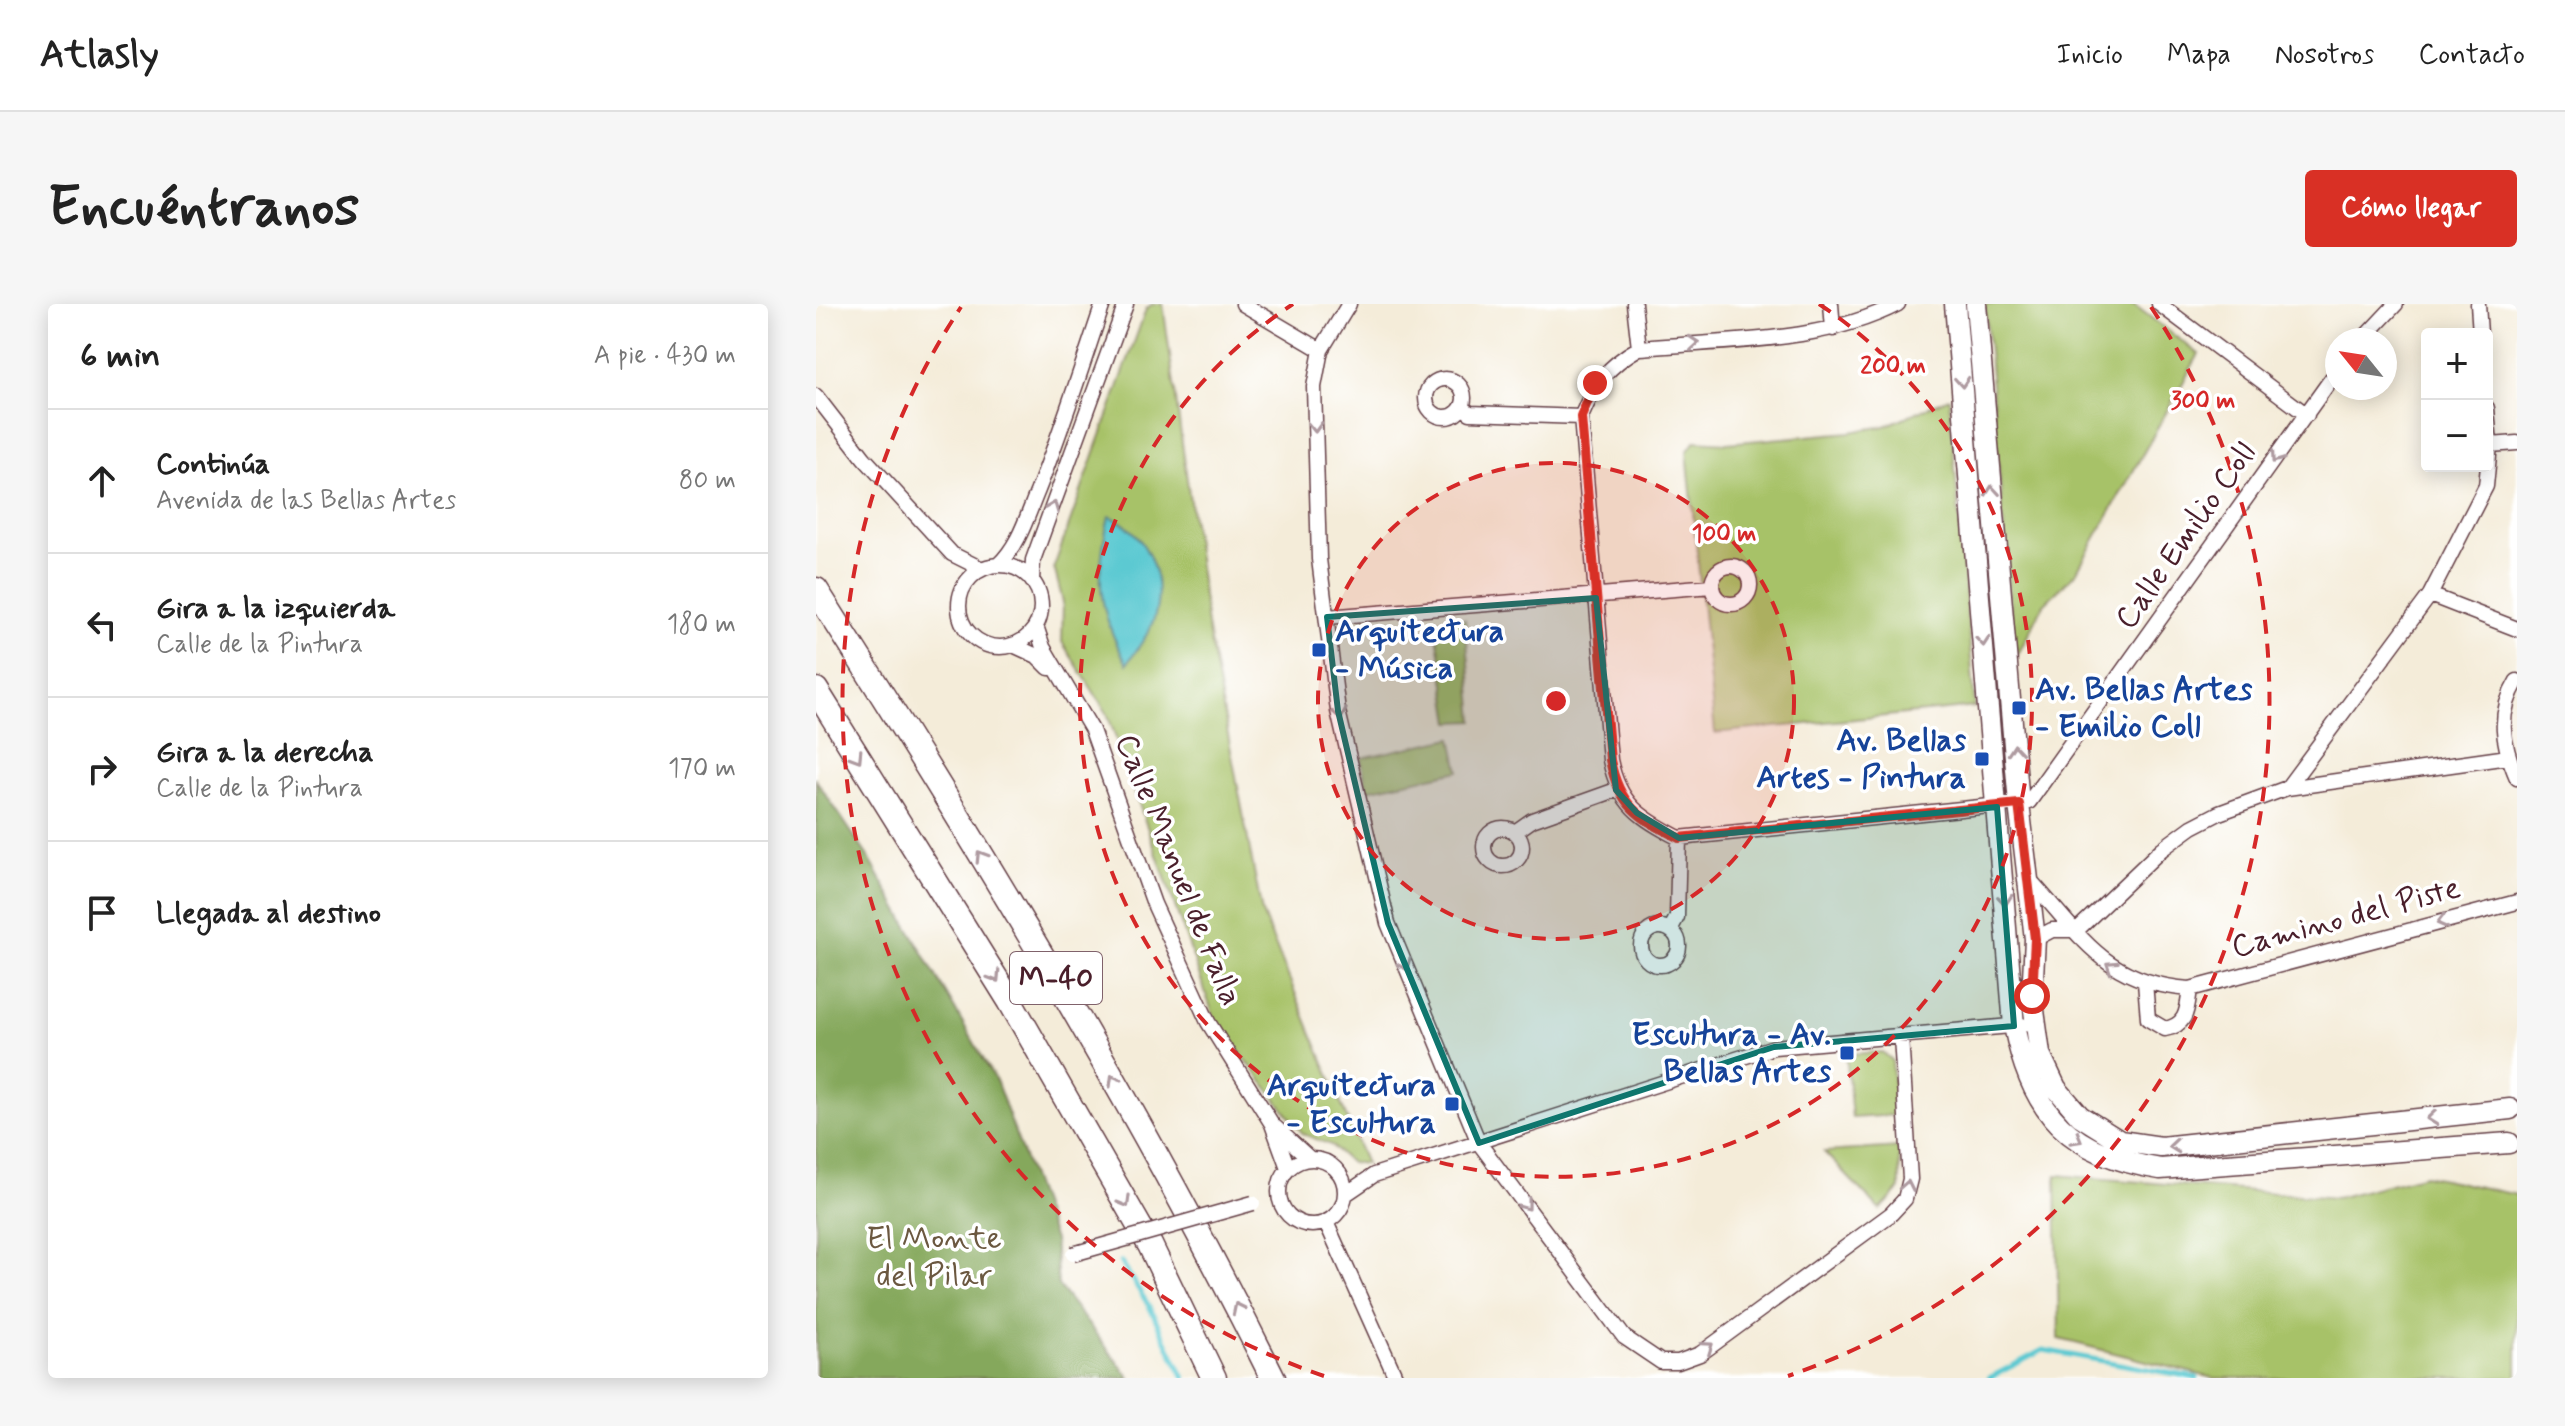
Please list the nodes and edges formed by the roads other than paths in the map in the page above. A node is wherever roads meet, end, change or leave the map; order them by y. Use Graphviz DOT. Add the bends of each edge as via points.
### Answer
graph roads {
  1 [pos="1103,304"];
  2 [pos="1126,304"];
  3 [pos="1243,304"];
  4 [pos="1349,304"];
  5 [pos="1634,304"];
  6 [pos="1831,304"];
  7 [pos="1898,304"];
  8 [pos="1955,304"];
  9 [pos="1976,304"];
  10 [pos="2159,304"];
  11 [pos="2396,304"];
  12 [pos="2478,304"];
  13 [pos="2373,328"];
  14 [pos="2480,328"];
  15 [pos="1833,329"];
  16 [pos="1639,348"];
  17 [pos="1321,350"];
  18 [pos="2325,389"];
  19 [pos="816,396"];
  20 [pos="1462,407"];
  21 [pos="2307,415"];
  22 [pos="1581,417"];
  23 [pos="2517,443"];
  24 [pos="2493,445"];
  25 [pos="2487,472"];
  26 [pos="952,554"];
  27 [pos="998,565"];
  28 [pos="982,569"];
  29 [pos="1032,581"];
  30 [pos="1712,586"];
  31 [pos="963,589"];
  32 [pos="816,590"];
  33 [pos="2430,595"];
  34 [pos="1596,598"];
  35 [pos="1327,617"];
  36 [pos="1036,626"];
  37 [pos="2517,629"];
  38 [pos="1013,645"];
  39 [pos="1059,677"];
  40 [pos="2517,681"];
  41 [pos="816,690"];
  42 [pos="2508,757"];
  43 [pos="2517,778"];
  44 [pos="2287,788"];
  45 [pos="1616,790"];
  46 [pos="2019,804"];
  47 [pos="1997,807"];
  48 [pos="1515,832"];
  49 [pos="1679,838"];
  50 [pos="2026,877"];
  51 [pos="2517,902"];
  52 [pos="1670,930"];
  53 [pos="2077,930"];
  54 [pos="2035,939"];
  55 [pos="2145,982"];
  56 [pos="2190,989"];
  57 [pos="2024,1025"];
  58 [pos="1901,1037"];
  59 [pos="2514,1105"];
  60 [pos="1272,1124"];
  61 [pos="1479,1143"];
  62 [pos="2513,1148"];
  63 [pos="1309,1158"];
  64 [pos="1288,1168"];
  65 [pos="1340,1173"];
  66 [pos="1374,1175"];
  67 [pos="1346,1194"];
  68 [pos="1279,1196"];
  69 [pos="1326,1222"];
  70 [pos="1073,1254"];
  71 [pos="1214,1378"];
  72 [pos="1273,1378"];
  73 [pos="1396,1378"];
  1 -- 27 [label="street" via="1021,533"];
  29 -- 2 [label="street, one-way" via="1033,560"];
  3 -- 17 [label="street"];
  4 -- 17 [label="street"];
  5 -- 16 [label="street"];
  6 -- 15 [label="street"];
  7 -- 15 [label="street"];
  8 -- 47 [label="street, one-way"];
  46 -- 9 [label="street, one-way"];
  10 -- 21 [label="street"];
  11 -- 13 [label="street"];
  12 -- 14 [label="street"];
  16 -- 15 [label="street, one-way"];
  16 -- 22 [label="street" via="1613,363 1595,383"];
  17 -- 35 [label="street, one-way" via="1314,387 1319,559"];
  18 -- 21 [label="street, Calle Emilio Coll"];
  19 -- 26 [label="street" via="864,458"];
  20 -- 22 [label="street" via="1470,413"];
  21 -- 46 [label="street, Calle Emilio Coll, one-way" via="2040,791"];
  22 -- 34 [label="street"];
  23 -- 24 [label="street"];
  25 -- 33 [label="street" via="2486,486"];
  26 -- 28 [label="street"];
  26 -- 31 [label="street"];
  27 -- 28 [label="street"];
  27 -- 29 [label="street" via="1023,572"];
  28 -- 31 [label="street"];
  29 -- 36 [label="street" via="1041,611"];
  30 -- 34 [label="street"];
  31 -- 38 [label="street" via="959,613 970,634 990,646"];
  72 -- 32 [label="highway, M-40, one-way" via="1202,1235 1054,975"];
  33 -- 37 [label="street"];
  33 -- 44 [label="street"];
  34 -- 35 [label="street"];
  34 -- 45 [label="street"];
  35 -- 61 [label="street, one-way" via="1338,711 1388,923"];
  36 -- 38 [label="street"];
  36 -- 39 [label="street, Calle Manuel de Falla"];
  38 -- 39 [label="street, Calle Manuel de Falla" via="1037,656"];
  39 -- 60 [label="street, Calle Manuel de Falla" via="1092,730 1154,904 1208,1022"];
  40 -- 42 [label="street" via="2506,699 2501,724"];
  41 -- 71 [label="highway, M-40, one-way" via="1010,1001 1150,1245"];
  42 -- 43 [label="street"];
  42 -- 44 [label="street"];
  44 -- 53 [label="street" via="2192,827"];
  45 -- 48 [label="street" via="1532,820"];
  45 -- 49 [label="street" via="1637,813"];
  46 -- 47 [label="street"];
  46 -- 50 [label="street"];
  47 -- 49 [label="street"];
  47 -- 57 [label="street, one-way"];
  49 -- 52 [label="street" via="1677,917"];
  50 -- 53 [label="street, Camino del Piste"];
  50 -- 54 [label="street"];
  51 -- 56 [label="street, Camino del Piste, one-way"];
  53 -- 54 [label="street" via="2052,930"];
  55 -- 53 [label="street, Camino del Piste, one-way" via="2097,956"];
  54 -- 57 [label="street" via="2032,996"];
  55 -- 56 [label="street, Camino del Piste"];
  55 -- 56 [label="street" via="2145,1012 2152,1024 2165,1029 2185,1018"];
  57 -- 58 [label="street"];
  59 -- 57 [label="street, one-way" via="2161,1147 2120,1141 2080,1116 2056,1088"];
  57 -- 62 [label="street, one-way" via="2021,1062 2039,1101 2066,1133 2118,1162 2160,1169"];
  58 -- 61 [label="street" via="1774,1047"];
  61 -- 58 [label="street, one-way" via="1624,1337 1661,1362 1678,1362 1700,1354 1905,1199 1910,1179"];
  59 -- 62 [label="street" via="2504,1126"];
  60 -- 63 [label="street, Calle Manuel de Falla"];
  60 -- 64 [label="street, Calle Manuel de Falla"];
  61 -- 66 [label="street"];
  63 -- 64 [label="street"];
  63 -- 65 [label="street" via="1326,1161"];
  64 -- 68 [label="street"];
  65 -- 66 [label="street"];
  65 -- 67 [label="street"];
  66 -- 67 [label="street"];
  67 -- 69 [label="street"];
  68 -- 69 [label="street" via="1296,1221"];
  68 -- 70 [label="street, bridge"];
  69 -- 73 [label="street"];
}
